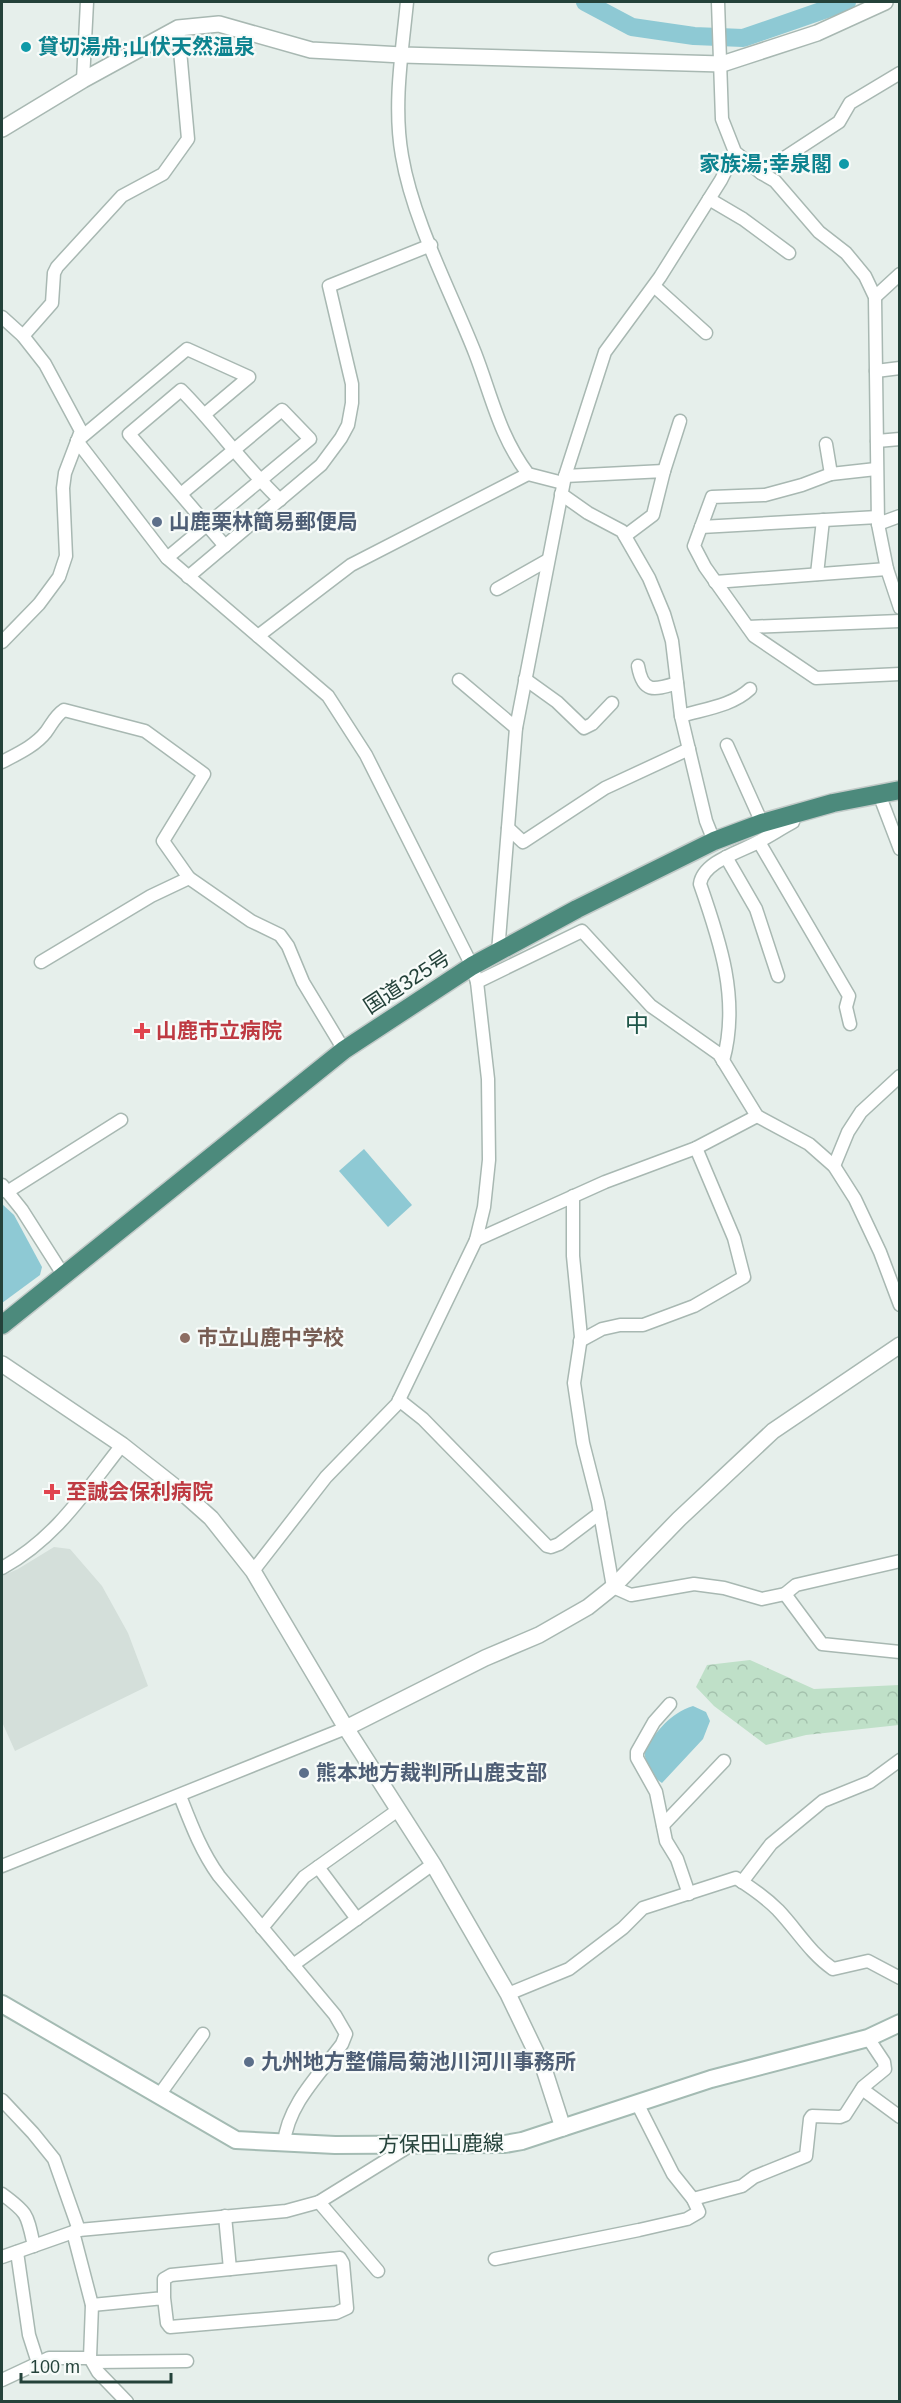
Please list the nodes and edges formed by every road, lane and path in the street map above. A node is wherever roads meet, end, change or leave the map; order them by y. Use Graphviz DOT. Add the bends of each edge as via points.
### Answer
graph roads {
  1 [pos="87,2"];
  2 [pos="406,2"];
  3 [pos="718,2"];
  4 [pos="885,2"];
  5 [pos="178,28"];
  6 [pos="402,55"];
  7 [pos="722,64"];
  8 [pos="900,73"];
  9 [pos="82,80"];
  10 [pos="2,129"];
  11 [pos="735,152"];
  12 [pos="761,173"];
  13 [pos="709,199"];
  14 [pos="431,245"];
  15 [pos="789,253"];
  16 [pos="900,274"];
  17 [pos="654,286"];
  18 [pos="875,297"];
  19 [pos="2,317"];
  20 [pos="706,333"];
  21 [pos="23,336"];
  22 [pos="900,368"];
  23 [pos="876,371"];
  24 [pos="205,414"];
  25 [pos="680,422"];
  26 [pos="900,439"];
  27 [pos="77,441"];
  28 [pos="876,441"];
  29 [pos="826,444"];
  30 [pos="232,450"];
  31 [pos="876,470"];
  32 [pos="664,471"];
  33 [pos="528,474"];
  34 [pos="831,474"];
  35 [pos="260,481"];
  36 [pos="563,484"];
  37 [pos="181,494"];
  38 [pos="280,500"];
  39 [pos="900,516"];
  40 [pos="823,520"];
  41 [pos="878,520"];
  42 [pos="207,525"];
  43 [pos="701,527"];
  44 [pos="625,536"];
  45 [pos="225,546"];
  46 [pos="167,558"];
  47 [pos="548,560"];
  48 [pos="887,569"];
  49 [pos="817,574"];
  50 [pos="188,577"];
  51 [pos="715,582"];
  52 [pos="497,588"];
  53 [pos="900,608"];
  54 [pos="900,621"];
  55 [pos="748,627"];
  56 [pos="258,636"];
  57 [pos="2,642"];
  58 [pos="638,666"];
  59 [pos="900,674"];
  60 [pos="525,679"];
  61 [pos="459,680"];
  62 [pos="677,683"];
  63 [pos="750,688"];
  64 [pos="612,702"];
  65 [pos="681,716"];
  66 [pos="516,728"];
  67 [pos="727,745"];
  68 [pos="689,749"];
  69 [pos="2,762"];
  70 [pos="900,790"];
  71 [pos="879,794"];
  72 [pos="795,814"];
  73 [pos="762,823"];
  74 [pos="508,828"];
  75 [pos="714,841"];
  76 [pos="759,842"];
  77 [pos="900,849"];
  78 [pos="726,857"];
  79 [pos="189,878"];
  80 [pos="498,952"];
  81 [pos="41,962"];
  82 [pos="475,974"];
  83 [pos="778,976"];
  84 [pos="850,1024"];
  85 [pos="344,1050"];
  86 [pos="723,1061"];
  87 [pos="900,1076"];
  88 [pos="756,1116"];
  89 [pos="121,1120"];
  90 [pos="696,1148"];
  91 [pos="834,1166"];
  92 [pos="4,1188"];
  93 [pos="573,1196"];
  94 [pos="476,1240"];
  95 [pos="64,1276"];
  96 [pos="900,1305"];
  97 [pos="2,1325"];
  98 [pos="580,1341"];
  99 [pos="900,1345"];
  100 [pos="2,1364"];
  101 [pos="399,1400"];
  102 [pos="122,1445"];
  103 [pos="600,1513"];
  104 [pos="900,1561"];
  105 [pos="2,1568"];
  106 [pos="253,1571"];
  107 [pos="613,1587"];
  108 [pos="785,1593"];
  109 [pos="900,1652"];
  110 [pos="670,1704"];
  111 [pos="346,1728"];
  112 [pos="900,1760"];
  113 [pos="724,1761"];
  114 [pos="180,1796"];
  115 [pos="398,1810"];
  116 [pos="663,1825"];
  117 [pos="433,1864"];
  118 [pos="2,1866"];
  119 [pos="318,1868"];
  120 [pos="742,1882"];
  121 [pos="689,1894"];
  122 [pos="357,1919"];
  123 [pos="262,1928"];
  124 [pos="293,1965"];
  125 [pos="900,1978"];
  126 [pos="508,1994"];
  127 [pos="2,2004"];
  128 [pos="900,2023"];
  129 [pos="202,2034"];
  130 [pos="868,2038"];
  131 [pos="862,2089"];
  132 [pos="160,2094"];
  133 [pos="2,2100"];
  134 [pos="637,2103"];
  135 [pos="900,2117"];
  136 [pos="563,2128"];
  137 [pos="284,2143"];
  138 [pos="411,2145"];
  139 [pos="2,2194"];
  140 [pos="693,2199"];
  141 [pos="319,2202"];
  142 [pos="225,2216"];
  143 [pos="76,2231"];
  144 [pos="34,2246"];
  145 [pos="17,2252"];
  146 [pos="2,2258"];
  147 [pos="495,2259"];
  148 [pos="230,2269"];
  149 [pos="378,2271"];
  150 [pos="164,2298"];
  151 [pos="92,2305"];
  152 [pos="91,2360"];
  153 [pos="187,2361"];
  154 [pos="38,2363"];
  155 [pos="2,2380"];
  156 [pos="127,2402"];
  1 -- 9 [label="street"];
  2 -- 6 [label="street"];
  3 -- 7 [label="street"];
  4 -- 7 [label="street" via="817,33"];
  5 -- 6 [label="street" via="219,24 311,50"];
  5 -- 9 [label="street"];
  5 -- 21 [label="street" via="186,145 163,174 122,196 57,267 51,303"];
  6 -- 7 [label="street"];
  6 -- 14 [label="street" via="398,117 402,156 411,194"];
  7 -- 11 [label="street" via="722,119"];
  8 -- 12 [label="street" via="850,103 839,122"];
  9 -- 10 [label="street"];
  11 -- 12 [label="street"];
  11 -- 13 [label="street"];
  12 -- 18 [label="street" via="776,181 819,232 846,254 865,276"];
  13 -- 15 [label="street"];
  13 -- 17 [label="street"];
  14 -- 33 [label="street" via="506,441"];
  14 -- 38 [label="street" via="329,286 352,384 348,424 321,465"];
  16 -- 18 [label="street"];
  17 -- 20 [label="street"];
  17 -- 36 [label="street" via="605,352"];
  18 -- 23 [label="street"];
  19 -- 21 [label="street"];
  21 -- 27 [label="street" via="45,364 81,431"];
  22 -- 23 [label="street"];
  23 -- 28 [label="street"];
  24 -- 27 [label="street" via="249,376 187,350"];
  24 -- 30 [label="street"];
  24 -- 37 [label="street" via="181,390 129,434"];
  25 -- 32 [label="street"];
  26 -- 28 [label="street"];
  27 -- 46 [label="street"];
  27 -- 57 [label="street" via="63,488 66,556 59,577"];
  28 -- 31 [label="street"];
  29 -- 34 [label="street"];
  30 -- 35 [label="street"];
  30 -- 35 [label="street" via="282,410 310,439"];
  30 -- 37 [label="street"];
  31 -- 34 [label="street"];
  31 -- 41 [label="street"];
  32 -- 36 [label="street"];
  32 -- 44 [label="street" via="653,515"];
  33 -- 36 [label="street"];
  33 -- 56 [label="street" via="351,565"];
  34 -- 43 [label="street" via="765,495 712,497"];
  35 -- 38 [label="street"];
  35 -- 42 [label="street"];
  36 -- 44 [label="street" via="588,513"];
  36 -- 47 [label="street"];
  37 -- 42 [label="street"];
  38 -- 45 [label="street"];
  39 -- 41 [label="street"];
  40 -- 41 [label="street"];
  40 -- 43 [label="street"];
  40 -- 49 [label="street"];
  41 -- 48 [label="street"];
  42 -- 45 [label="street"];
  42 -- 46 [label="street"];
  43 -- 51 [label="street" via="694,546"];
  44 -- 62 [label="street" via="664,614"];
  45 -- 50 [label="street"];
  46 -- 50 [label="street"];
  47 -- 52 [label="street"];
  47 -- 60 [label="street"];
  48 -- 49 [label="street"];
  48 -- 53 [label="street"];
  49 -- 51 [label="street"];
  50 -- 56 [label="street"];
  51 -- 55 [label="street"];
  54 -- 55 [label="street"];
  55 -- 59 [label="street" via="754,636 816,678"];
  56 -- 82 [label="street" via="328,696 360,745"];
  58 -- 62 [label="street" via="647,687 656,689"];
  60 -- 64 [label="street" via="584,728"];
  60 -- 66 [label="street"];
  61 -- 66 [label="street"];
  62 -- 65 [label="street"];
  63 -- 65 [label="street" via="729,703"];
  65 -- 68 [label="street"];
  66 -- 74 [label="street"];
  67 -- 73 [label="street"];
  68 -- 74 [label="street" via="605,788 523,842"];
  68 -- 75 [label="street"];
  69 -- 79 [label="street" via="45,734 64,710 145,731 204,774 163,841"];
  70 -- 71 [label="highway, 国道325号"];
  71 -- 72 [label="highway, 国道325号"];
  71 -- 77 [label="street"];
  72 -- 73 [label="highway, 国道325号"];
  72 -- 76 [label="street" via="793,822"];
  73 -- 75 [label="highway, 国道325号"];
  74 -- 80 [label="street"];
  75 -- 80 [label="highway, 国道325号"];
  76 -- 78 [label="street"];
  76 -- 84 [label="street" via="849,996 846,1007"];
  78 -- 83 [label="street" via="756,909"];
  78 -- 86 [label="street" via="704,873 700,884 717,930 730,993 729,1040"];
  79 -- 81 [label="street" via="151,896"];
  79 -- 85 [label="street" via="251,921 280,935"];
  80 -- 82 [label="highway, 国道325号"];
  82 -- 85 [label="highway, 国道325号"];
  82 -- 86 [label="street" via="582,931 651,1006 719,1054"];
  82 -- 94 [label="street" via="488,1079 489,1160"];
  85 -- 95 [label="highway, 国道325号"];
  86 -- 88 [label="street"];
  87 -- 91 [label="street" via="861,1112"];
  88 -- 90 [label="street"];
  88 -- 91 [label="street" via="809,1144"];
  89 -- 92 [label="street"];
  90 -- 93 [label="street"];
  90 -- 98 [label="street" via="734,1238 744,1277 694,1306 643,1325 602,1329"];
  91 -- 96 [label="street" via="855,1199"];
  92 -- 95 [label="street"];
  93 -- 94 [label="street"];
  93 -- 98 [label="street"];
  94 -- 101 [label="street"];
  95 -- 97 [label="highway, 国道325号"];
  98 -- 103 [label="street" via="574,1383"];
  99 -- 107 [label="street" via="773,1431"];
  100 -- 102 [label="street"];
  101 -- 103 [label="street" via="423,1419 547,1546 559,1544"];
  101 -- 106 [label="street" via="326,1477"];
  102 -- 105 [label="street" via="55,1529"];
  102 -- 106 [label="street" via="211,1518"];
  103 -- 107 [label="street"];
  104 -- 108 [label="street" via="796,1585"];
  106 -- 111 [label="street"];
  107 -- 108 [label="street" via="631,1595 694,1584 762,1599"];
  107 -- 111 [label="street" via="588,1607 539,1635 484,1658"];
  108 -- 109 [label="street" via="822,1644"];
  110 -- 116 [label="street" via="637,1752 656,1792"];
  111 -- 114 [label="street"];
  111 -- 115 [label="street"];
  112 -- 120 [label="street" via="870,1782 823,1801 771,1844"];
  113 -- 116 [label="street"];
  114 -- 118 [label="street"];
  114 -- 123 [label="street" via="205,1856"];
  115 -- 117 [label="street"];
  115 -- 119 [label="street"];
  116 -- 121 [label="street"];
  117 -- 122 [label="street"];
  117 -- 126 [label="street"];
  119 -- 122 [label="street"];
  119 -- 123 [label="street" via="304,1877"];
  120 -- 121 [label="street" via="736,1878"];
  120 -- 125 [label="street" via="779,1911 803,1941 833,1968 868,1961"];
  121 -- 126 [label="street" via="643,1908 569,1969"];
  122 -- 124 [label="street"];
  123 -- 124 [label="street"];
  124 -- 137 [label="street" via="346,2034 301,2098 286,2126"];
  126 -- 136 [label="street" via="544,2069"];
  127 -- 132 [label="main road, 方保田山鹿線"];
  128 -- 130 [label="main road, 方保田山鹿線"];
  129 -- 132 [label="street"];
  130 -- 131 [label="street" via="885,2069"];
  130 -- 134 [label="main road, 方保田山鹿線" via="711,2079"];
  131 -- 135 [label="street"];
  131 -- 140 [label="street" via="845,2115 812,2116 806,2156 754,2177 742,2186"];
  132 -- 137 [label="main road, 方保田山鹿線" via="236,2140"];
  133 -- 143 [label="street" via="54,2159"];
  134 -- 136 [label="main road, 方保田山鹿線"];
  134 -- 140 [label="street" via="673,2174"];
  136 -- 138 [label="main road, 方保田山鹿線" via="505,2144"];
  137 -- 138 [label="main road, 方保田山鹿線"];
  138 -- 141 [label="street"];
  139 -- 144 [label="street" via="28,2218"];
  140 -- 147 [label="street" via="699,2212 687,2219"];
  141 -- 142 [label="street" via="286,2211"];
  141 -- 149 [label="street"];
  142 -- 143 [label="street"];
  142 -- 148 [label="street"];
  143 -- 144 [label="street"];
  143 -- 151 [label="street"];
  144 -- 145 [label="street"];
  145 -- 146 [label="street"];
  145 -- 154 [label="street" via="28,2335"];
  148 -- 150 [label="street" via="171,2275 164,2279"];
  148 -- 150 [label="street" via="340,2258 347,2308 336,2313 171,2327 166,2324"];
  150 -- 151 [label="street"];
  151 -- 152 [label="street"];
  152 -- 153 [label="street"];
  152 -- 154 [label="street" via="49,2358"];
  152 -- 156 [label="street"];
  154 -- 155 [label="street"];
}
